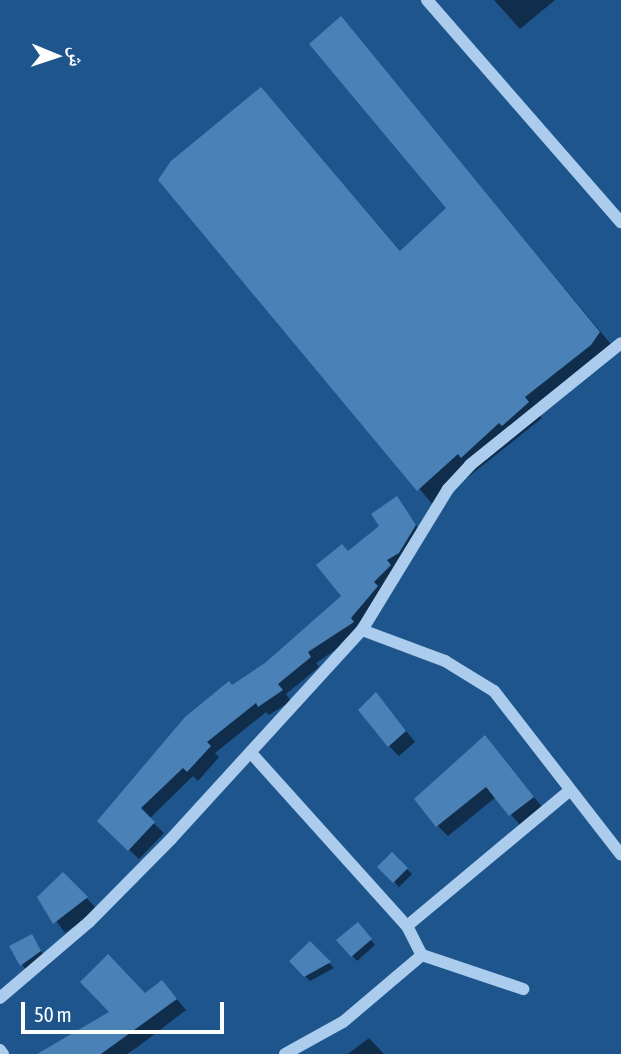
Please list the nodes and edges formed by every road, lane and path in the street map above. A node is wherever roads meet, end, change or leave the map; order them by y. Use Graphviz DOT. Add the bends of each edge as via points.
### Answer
graph roads {
  1 [pos="427,0"];
  2 [pos="621,222"];
  3 [pos="621,343"];
  4 [pos="362,630"];
  5 [pos="252,754"];
  6 [pos="570,790"];
  7 [pos="621,855"];
  8 [pos="407,926"];
  9 [pos="422,955"];
  10 [pos="523,989"];
  11 [pos="0,998"];
  12 [pos="0,1049"];
  13 [pos="3,1054"];
  14 [pos="285,1054"];
  1 -- 2 [label="street"];
  3 -- 4 [label="street" via="470,465 448,489"];
  4 -- 5 [label="street"];
  4 -- 6 [label="street" via="445,661 494,691"];
  5 -- 8 [label="street"];
  5 -- 11 [label="street" via="89,922"];
  6 -- 7 [label="street"];
  6 -- 8 [label="street"];
  8 -- 9 [label="street"];
  9 -- 10 [label="street"];
  9 -- 14 [label="street" via="344,1023"];
  12 -- 13 [label="street"];
}
